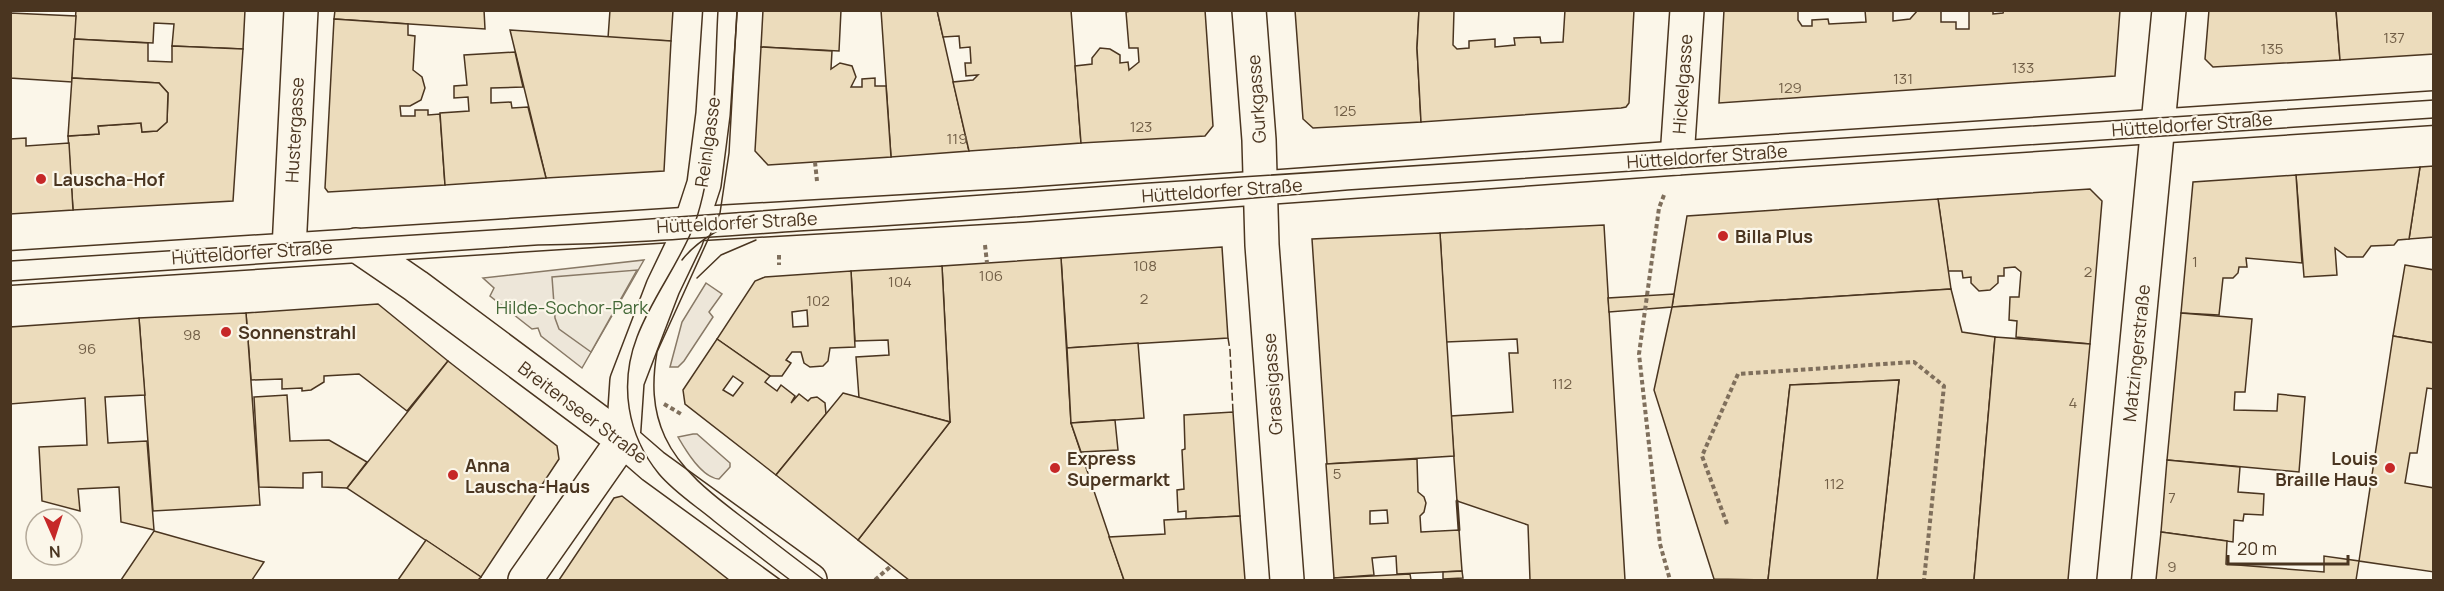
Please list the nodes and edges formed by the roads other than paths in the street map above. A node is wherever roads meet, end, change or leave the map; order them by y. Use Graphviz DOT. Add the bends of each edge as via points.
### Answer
graph roads {
  1 [pos="300,10"];
  2 [pos="720,10"];
  3 [pos="1249,10"];
  4 [pos="1687,10"];
  5 [pos="2169,10"];
  6 [pos="2433,108"];
  7 [pos="2159,126"];
  8 [pos="1677,158"];
  9 [pos="1261,187"];
  10 [pos="691,224"];
  11 [pos="356,245"];
  12 [pos="289,249"];
  13 [pos="10,268"];
  14 [pos="623,440"];
  15 [pos="525,580"];
  16 [pos="810,580"];
  17 [pos="1287,580"];
  18 [pos="2114,580"];
  1 -- 12 [label="street, Hustergasse"];
  2 -- 10 [label="street, Reinlgasse" via="704,184"];
  3 -- 9 [label="street, Gurkgasse"];
  4 -- 8 [label="street, Hickelgasse"];
  5 -- 7 [label="street, Matzingerstraße"];
  6 -- 7 [label="street, Hütteldorfer Straße"];
  7 -- 8 [label="street, Hütteldorfer Straße"];
  7 -- 18 [label="street, Matzingerstraße"];
  8 -- 9 [label="street, Hütteldorfer Straße"];
  9 -- 10 [label="street, Hütteldorfer Straße"];
  9 -- 17 [label="street, Grassigasse"];
  10 -- 11 [label="street, Hütteldorfer Straße"];
  10 -- 14 [label="street, Reinlgasse" via="627,381"];
  11 -- 12 [label="street, Hütteldorfer Straße"];
  11 -- 14 [label="street, Breitenseer Straße"];
  12 -- 13 [label="street, Hütteldorfer Straße"];
  14 -- 15 [label="street"];
  14 -- 16 [label="street, Breitenseer Straße"];
}
